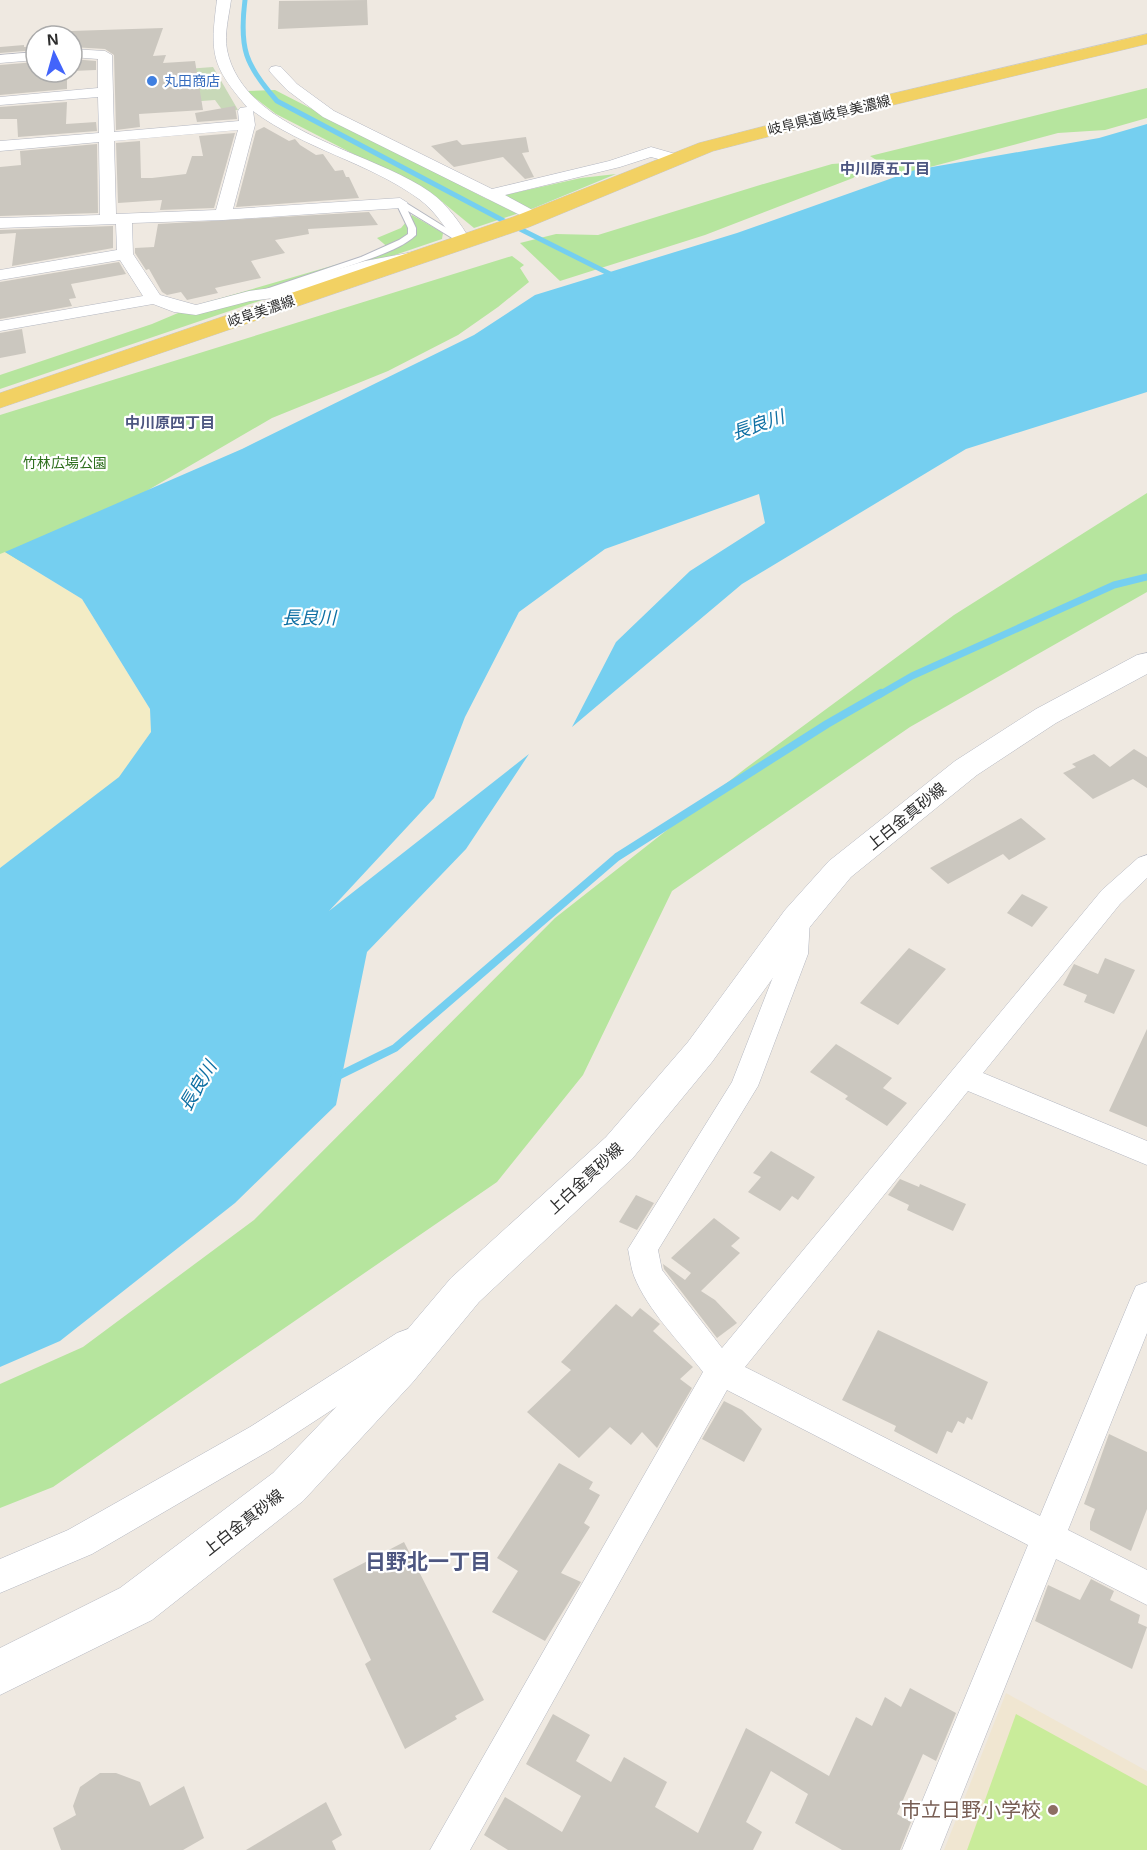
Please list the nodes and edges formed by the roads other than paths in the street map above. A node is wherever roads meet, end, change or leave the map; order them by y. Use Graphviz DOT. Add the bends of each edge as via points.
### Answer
graph roads {
  1 [pos="224,0"];
  2 [pos="1147,39"];
  3 [pos="84,54"];
  4 [pos="24,57"];
  5 [pos="0,59"];
  6 [pos="276,70"];
  7 [pos="106,92"];
  8 [pos="0,101"];
  9 [pos="251,102"];
  10 [pos="247,125"];
  11 [pos="108,137"];
  12 [pos="0,146"];
  13 [pos="673,158"];
  14 [pos="490,195"];
  15 [pos="400,203"];
  16 [pos="223,215"];
  17 [pos="116,218"];
  18 [pos="528,220"];
  19 [pos="0,224"];
  20 [pos="473,238"];
  21 [pos="125,254"];
  22 [pos="419,256"];
  23 [pos="0,275"];
  24 [pos="249,296"];
  25 [pos="154,299"];
  26 [pos="0,326"];
  27 [pos="0,401"];
  28 [pos="1147,662"];
  29 [pos="1147,864"];
  30 [pos="797,919"];
  31 [pos="964,1077"];
  32 [pos="1147,1153"];
  33 [pos="1147,1295"];
  34 [pos="433,1328"];
  35 [pos="721,1371"];
  36 [pos="1049,1539"];
  37 [pos="0,1576"];
  38 [pos="1147,1588"];
  39 [pos="0,1672"];
  40 [pos="449,1850"];
  41 [pos="921,1850"];
  1 -- 9 [label="street" via="221,54 237,88"];
  2 -- 13 [label="main road, 岐阜県道岐阜美濃線" via="746,135"];
  3 -- 7 [label="street" via="105,55"];
  4 -- 5 [label="street"];
  6 -- 14 [label="street" via="291,88 336,120"];
  7 -- 8 [label="street"];
  7 -- 11 [label="street"];
  9 -- 10 [label="street" via="244,105"];
  9 -- 20 [label="street" via="281,126 423,195"];
  10 -- 11 [label="street"];
  10 -- 16 [label="street"];
  11 -- 12 [label="street"];
  11 -- 17 [label="street"];
  13 -- 14 [label="street" via="651,152"];
  13 -- 18 [label="main road, 岐阜県道岐阜美濃線"];
  14 -- 18 [label="street"];
  15 -- 16 [label="street"];
  15 -- 20 [label="lane"];
  15 -- 24 [label="lane" via="412,228 408,239"];
  16 -- 17 [label="street"];
  17 -- 19 [label="street"];
  17 -- 21 [label="street"];
  18 -- 20 [label="main road, 岐阜美濃線"];
  20 -- 22 [label="main road, 岐阜美濃線"];
  21 -- 23 [label="street"];
  21 -- 25 [label="street"];
  22 -- 24 [label="street" via="365,266 281,292"];
  22 -- 27 [label="main road, 岐阜美濃線"];
  24 -- 25 [label="street" via="196,310"];
  25 -- 26 [label="street"];
  28 -- 30 [label="main road, 上白金真砂線" via="1046,716 966,768 840,869"];
  29 -- 31 [label="street" via="1111,897"];
  30 -- 34 [label="main road, 上白金真砂線" via="700,1052 619,1148 465,1290"];
  30 -- 35 [label="street" via="795,954 744,1086 643,1249 648,1274"];
  31 -- 32 [label="street"];
  31 -- 35 [label="street"];
  33 -- 36 [label="street"];
  34 -- 37 [label="street" via="261,1438 90,1536"];
  34 -- 39 [label="main road, 上白金真砂線" via="288,1487 136,1604"];
  35 -- 36 [label="street"];
  35 -- 40 [label="street"];
  36 -- 38 [label="street"];
  36 -- 41 [label="street"];
}
